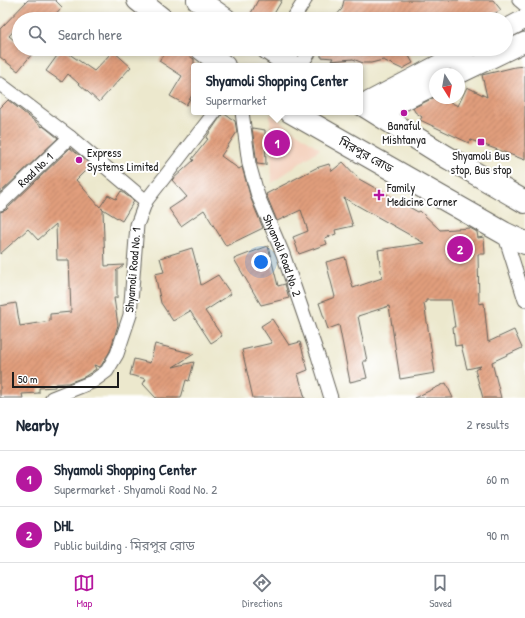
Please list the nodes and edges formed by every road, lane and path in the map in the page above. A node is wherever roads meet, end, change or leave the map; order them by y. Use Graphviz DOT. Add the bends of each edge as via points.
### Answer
graph roads {
  1 [pos="138,0"];
  2 [pos="198,0"];
  3 [pos="305,0"];
  4 [pos="519,0"];
  5 [pos="525,5"];
  6 [pos="153,12"];
  7 [pos="215,12"];
  8 [pos="297,12"];
  9 [pos="525,19"];
  10 [pos="513,25"];
  11 [pos="525,42"];
  12 [pos="513,48"];
  13 [pos="211,56"];
  14 [pos="291,56"];
  15 [pos="456,56"];
  16 [pos="496,56"];
  17 [pos="301,59"];
  18 [pos="220,63"];
  19 [pos="465,71"];
  20 [pos="429,88"];
  21 [pos="2,89"];
  22 [pos="366,107"];
  23 [pos="213,115"];
  24 [pos="242,115"];
  25 [pos="296,115"];
  26 [pos="70,137"];
  27 [pos="146,201"];
  28 [pos="525,202"];
  29 [pos="0,204"];
  30 [pos="504,233"];
  31 [pos="525,243"];
  32 [pos="525,300"];
  33 [pos="328,397"];
  34 [pos="52,398"];
  1 -- 6 [label="highway"];
  2 -- 7 [label="highway"];
  3 -- 8 [label="street"];
  4 -- 5 [label="street"];
  9 -- 10 [label="main road"];
  11 -- 12 [label="main road"];
  13 -- 18 [label="highway"];
  14 -- 17 [label="highway"];
  15 -- 22 [label="main road"];
  16 -- 19 [label="main road"];
  20 -- 22 [label="main road"];
  21 -- 26 [label="street"];
  22 -- 28 [label="highway"];
  23 -- 27 [label="street, Shyamoli Road No. 1"];
  24 -- 33 [label="street, Shyamoli Road No. 2" via="249,164 258,196 283,254 318,356"];
  25 -- 30 [label="highway, মিরপুর রোড"];
  26 -- 27 [label="street"];
  26 -- 29 [label="street, Road No. 1"];
  27 -- 34 [label="street, Shyamoli Road No. 1" via="137,225 130,315 116,354 107,371 92,382"];
  30 -- 31 [label="highway, মিরপুর রোড"];
  30 -- 32 [label="street"];
}
